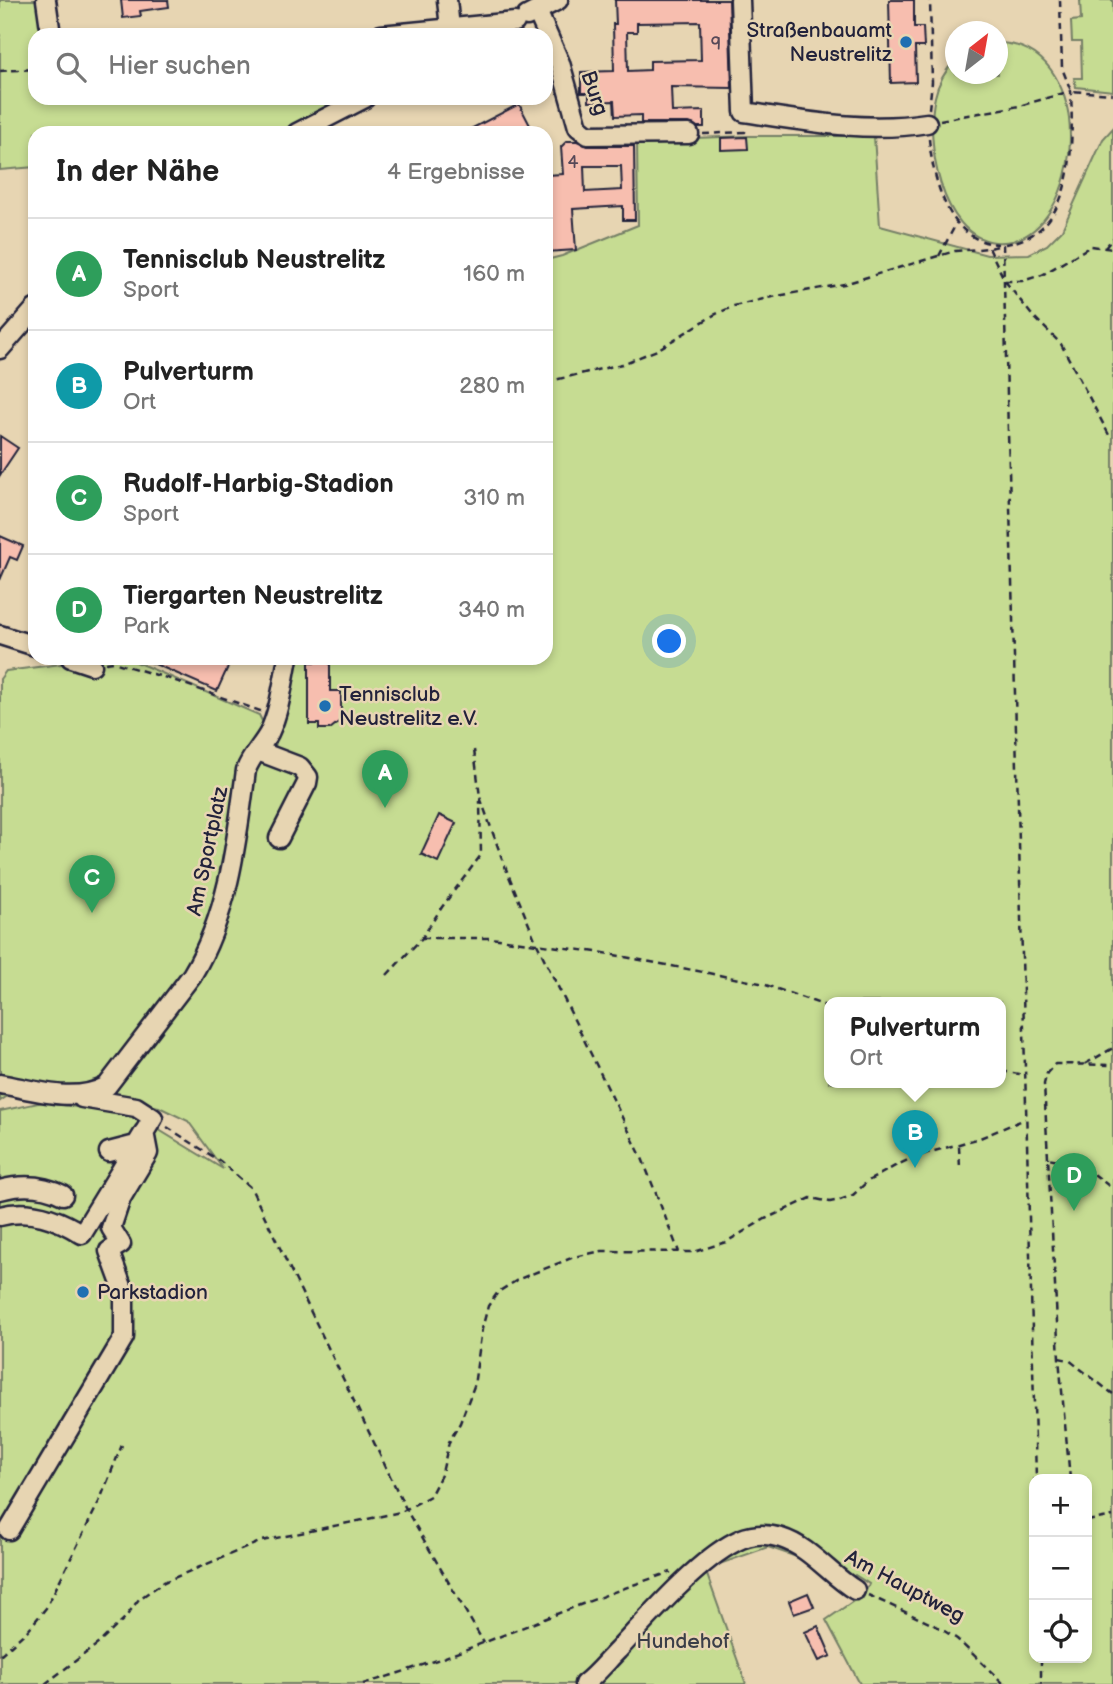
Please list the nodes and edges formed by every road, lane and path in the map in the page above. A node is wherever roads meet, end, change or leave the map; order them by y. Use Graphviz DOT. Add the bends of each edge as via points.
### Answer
graph roads {
  1 [pos="46,0"];
  2 [pos="447,0"];
  3 [pos="558,0"];
  4 [pos="740,0"];
  5 [pos="930,0"];
  6 [pos="1060,0"];
  7 [pos="537,11"];
  8 [pos="515,22"];
  9 [pos="50,28"];
  10 [pos="450,28"];
  11 [pos="503,28"];
  12 [pos="545,28"];
  13 [pos="553,46"];
  14 [pos="28,69"];
  15 [pos="0,71"];
  16 [pos="1070,91"];
  17 [pos="1113,94"];
  18 [pos="351,105"];
  19 [pos="744,112"];
  20 [pos="927,123"];
  21 [pos="311,126"];
  22 [pos="690,134"];
  23 [pos="957,222"];
  24 [pos="1113,238"];
  25 [pos="1003,245"];
  26 [pos="989,248"];
  27 [pos="1105,248"];
  28 [pos="1113,249"];
  29 [pos="938,257"];
  30 [pos="1005,281"];
  31 [pos="28,317"];
  32 [pos="0,349"];
  33 [pos="553,380"];
  34 [pos="1109,435"];
  35 [pos="0,635"];
  36 [pos="28,644"];
  37 [pos="123,665"];
  38 [pos="286,665"];
  39 [pos="275,716"];
  40 [pos="474,750"];
  41 [pos="258,751"];
  42 [pos="480,797"];
  43 [pos="279,838"];
  44 [pos="422,938"];
  45 [pos="537,944"];
  46 [pos="387,975"];
  47 [pos="824,1005"];
  48 [pos="1113,1048"];
  49 [pos="1085,1064"];
  50 [pos="1113,1065"];
  51 [pos="1006,1072"];
  52 [pos="1026,1075"];
  53 [pos="0,1087"];
  54 [pos="72,1096"];
  55 [pos="1027,1119"];
  56 [pos="144,1132"];
  57 [pos="959,1146"];
  58 [pos="109,1152"];
  59 [pos="1048,1158"];
  60 [pos="960,1169"];
  61 [pos="1113,1189"];
  62 [pos="0,1190"];
  63 [pos="63,1195"];
  64 [pos="0,1216"];
  65 [pos="678,1252"];
  66 [pos="1059,1358"];
  67 [pos="1113,1394"];
  68 [pos="122,1445"];
  69 [pos="1036,1474"];
  70 [pos="1070,1474"];
  71 [pos="407,1511"];
  72 [pos="1113,1516"];
  73 [pos="1092,1520"];
  74 [pos="9,1530"];
  75 [pos="676,1570"];
  76 [pos="855,1590"];
  77 [pos="484,1643"];
  78 [pos="0,1654"];
  79 [pos="1041,1663"];
  80 [pos="45,1684"];
  81 [pos="363,1684"];
  82 [pos="584,1684"];
  83 [pos="1004,1684"];
  84 [pos="1041,1684"];
  1 -- 9 [label="street"];
  2 -- 10 [label="street"];
  3 -- 7 [label="street"];
  4 -- 19 [label="street"];
  5 -- 20 [label="path" via="932,82"];
  6 -- 16 [label="path" via="1062,68"];
  7 -- 8 [label="street"];
  7 -- 12 [label="street, Burg"];
  8 -- 10 [label="street"];
  8 -- 11 [label="street"];
  13 -- 22 [label="street, Burg" via="578,127 589,135"];
  14 -- 15 [label="path"];
  16 -- 17 [label="path"];
  16 -- 20 [label="path" via="1019,106"];
  16 -- 25 [label="path" via="1072,158 1060,198 1046,223 1031,237"];
  18 -- 21 [label="street"];
  19 -- 20 [label="street" via="840,126"];
  19 -- 22 [label="path" via="745,132"];
  20 -- 23 [label="path" via="932,167 942,199"];
  23 -- 25 [label="path" via="983,241"];
  23 -- 29 [label="path"];
  24 -- 27 [label="path"];
  25 -- 26 [label="path"];
  25 -- 30 [label="path"];
  26 -- 29 [label="path"];
  26 -- 30 [label="path"];
  27 -- 28 [label="path"];
  27 -- 30 [label="path" via="1091,246 1042,275"];
  29 -- 33 [label="path" via="844,284 734,306 657,350 622,364"];
  30 -- 34 [label="path" via="1061,344"];
  30 -- 52 [label="path"];
  31 -- 32 [label="street"];
  35 -- 36 [label="street"];
  37 -- 39 [label="path"];
  38 -- 39 [label="street, Am Sportplatz"];
  39 -- 41 [label="street, Am Sportplatz"];
  40 -- 42 [label="path"];
  41 -- 43 [label="street" via="300,767 308,777"];
  41 -- 54 [label="street, Am Sportplatz" via="246,770 225,894 202,959 114,1080 97,1092"];
  42 -- 44 [label="path" via="481,855"];
  42 -- 45 [label="path"];
  44 -- 45 [label="path" via="491,938"];
  44 -- 46 [label="path"];
  45 -- 47 [label="path" via="760,983"];
  45 -- 65 [label="path" via="642,1158"];
  48 -- 49 [label="path"];
  49 -- 50 [label="path"];
  49 -- 59 [label="path" via="1055,1064 1047,1073"];
  51 -- 52 [label="path"];
  52 -- 55 [label="path"];
  53 -- 54 [label="street, Am Sportplatz"];
  54 -- 56 [label="street" via="135,1107"];
  55 -- 57 [label="path"];
  55 -- 69 [label="path"];
  56 -- 58 [label="street"];
  56 -- 64 [label="street" via="82,1234 37,1214"];
  56 -- 71 [label="path" via="220,1161 251,1188"];
  56 -- 74 [label="street" via="148,1153 121,1198 111,1228 121,1244 109,1251 124,1292 124,1337"];
  57 -- 60 [label="path"];
  57 -- 65 [label="path" via="897,1165 853,1195 830,1202 811,1198 726,1242"];
  59 -- 61 [label="path" via="1081,1164"];
  59 -- 66 [label="path"];
  62 -- 63 [label="street" via="18,1185"];
  65 -- 71 [label="path" via="602,1251 574,1257 498,1292 488,1306 474,1386 449,1442 438,1485"];
  66 -- 67 [label="path" via="1069,1360"];
  66 -- 70 [label="path"];
  68 -- 78 [label="path" via="46,1608"];
  71 -- 77 [label="path"];
  71 -- 80 [label="path" via="262,1541 164,1581 139,1599 99,1643"];
  72 -- 73 [label="path"];
  75 -- 77 [label="path" via="603,1594"];
  76 -- 82 [label="street, Am Hauptweg" via="785,1539 769,1535 742,1539 704,1563"];
  76 -- 83 [label="path, Am Hauptweg" via="938,1626"];
  77 -- 81 [label="path"];
  79 -- 84 [label="path"];
}
